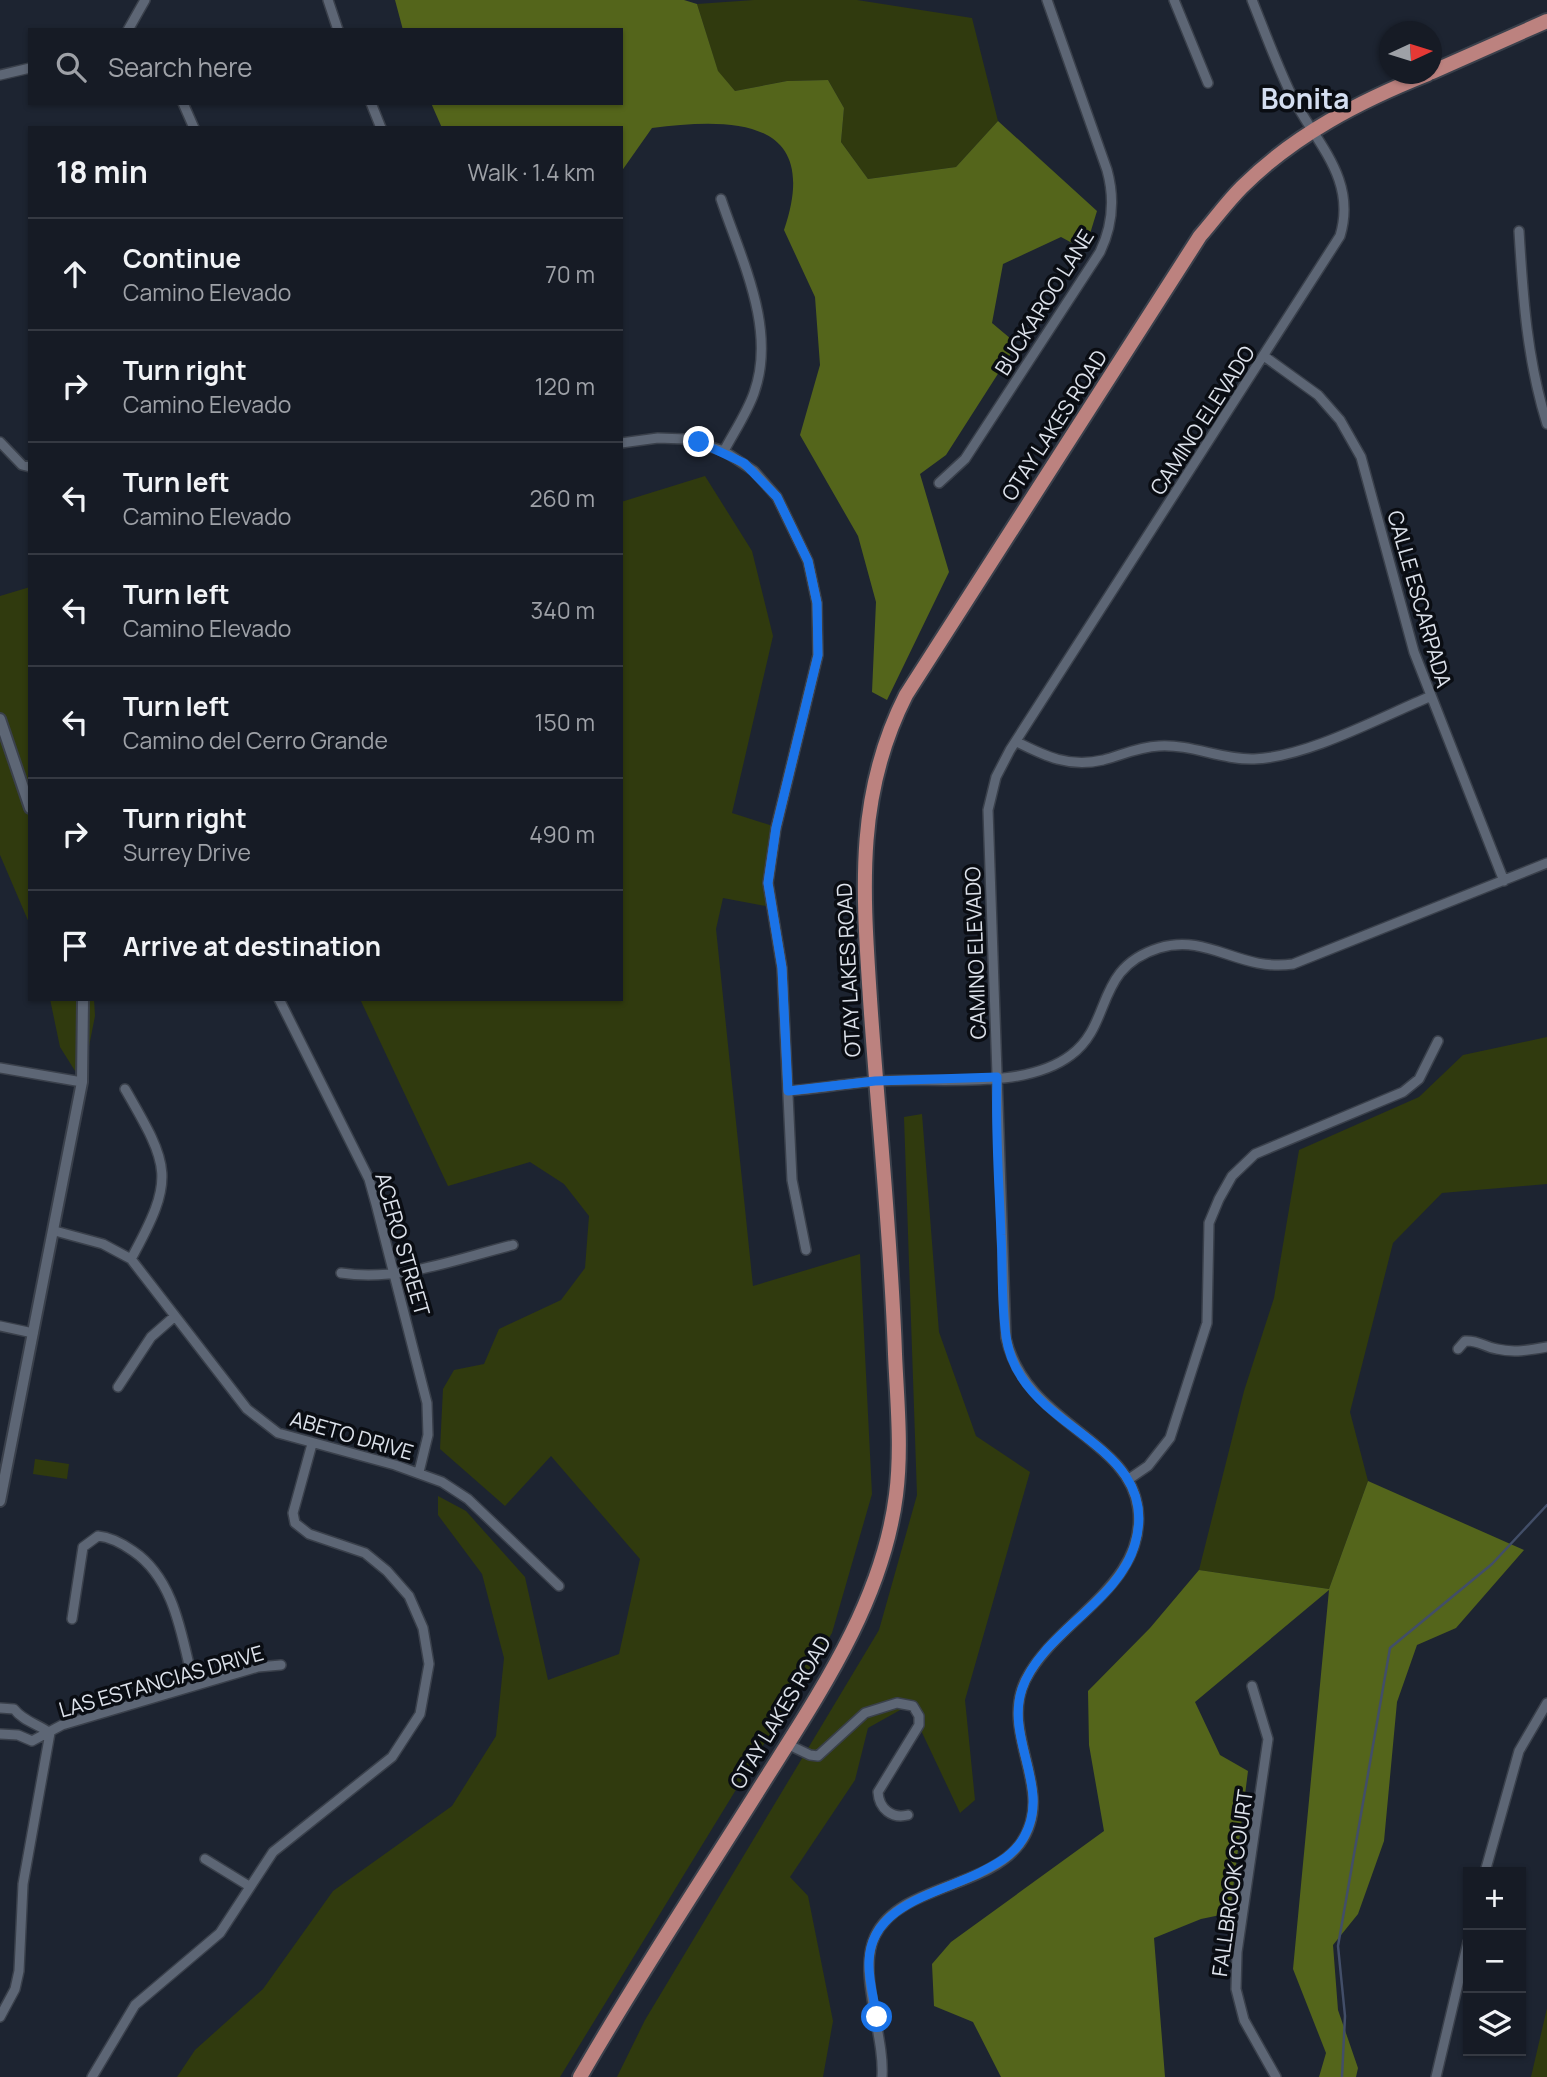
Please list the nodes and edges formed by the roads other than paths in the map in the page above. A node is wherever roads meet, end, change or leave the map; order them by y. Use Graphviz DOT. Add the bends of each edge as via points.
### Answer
graph roads {
  1 [pos="145,0"];
  2 [pos="327,0"];
  3 [pos="1047,0"];
  4 [pos="1174,0"];
  5 [pos="1252,0"];
  6 [pos="1547,21"];
  7 [pos="129,28"];
  8 [pos="337,28"];
  9 [pos="28,68"];
  10 [pos="1442,68"];
  11 [pos="0,75"];
  12 [pos="1208,83"];
  13 [pos="1404,84"];
  14 [pos="184,105"];
  15 [pos="371,105"];
  16 [pos="193,126"];
  17 [pos="381,126"];
  18 [pos="1314,130"];
  19 [pos="721,199"];
  20 [pos="1518,232"];
  21 [pos="1264,356"];
  22 [pos="1547,425"];
  23 [pos="0,442"];
  24 [pos="623,443"];
  25 [pos="8,450"];
  26 [pos="724,451"];
  27 [pos="0,457"];
  28 [pos="28,466"];
  29 [pos="939,483"];
  30 [pos="1429,697"];
  31 [pos="0,719"];
  32 [pos="1017,742"];
  33 [pos="28,802"];
  34 [pos="1547,863"];
  35 [pos="1504,881"];
  36 [pos="83,1001"];
  37 [pos="280,1001"];
  38 [pos="1438,1041"];
  39 [pos="0,1068"];
  40 [pos="997,1077"];
  41 [pos="875,1081"];
  42 [pos="82,1082"];
  43 [pos="125,1089"];
  44 [pos="788,1091"];
  45 [pos="55,1231"];
  46 [pos="513,1245"];
  47 [pos="806,1250"];
  48 [pos="131,1259"];
  49 [pos="341,1273"];
  50 [pos="395,1275"];
  51 [pos="175,1316"];
  52 [pos="0,1326"];
  53 [pos="33,1333"];
  54 [pos="1547,1347"];
  55 [pos="1458,1349"];
  56 [pos="118,1387"];
  57 [pos="312,1444"];
  58 [pos="419,1472"];
  59 [pos="1129,1479"];
  60 [pos="0,1501"];
  61 [pos="558,1586"];
  62 [pos="72,1619"];
  63 [pos="281,1665"];
  64 [pos="194,1686"];
  65 [pos="1252,1686"];
  66 [pos="1547,1703"];
  67 [pos="0,1707"];
  68 [pos="21,1718"];
  69 [pos="50,1733"];
  70 [pos="0,1734"];
  71 [pos="18,1735"];
  72 [pos="788,1744"];
  73 [pos="908,1815"];
  74 [pos="205,1859"];
  75 [pos="1486,1867"];
  76 [pos="249,1886"];
  77 [pos="1463,1963"];
  78 [pos="0,2017"];
  79 [pos="92,2077"];
  80 [pos="580,2077"];
  81 [pos="882,2077"];
  82 [pos="1276,2077"];
  83 [pos="1436,2077"];
  1 -- 7 [label="street"];
  2 -- 8 [label="street"];
  3 -- 29 [label="street, BUCKAROO LANE" via="1108,170 1111,220 1100,252 965,459"];
  4 -- 12 [label="street"];
  5 -- 18 [label="street, CAMINO ELEVADO" via="1289,90"];
  6 -- 10 [label="main road, OTAY LAKES ROAD"];
  9 -- 11 [label="street"];
  13 -- 18 [label="main road, OTAY LAKES ROAD"];
  14 -- 16 [label="street"];
  15 -- 17 [label="street"];
  18 -- 21 [label="street, CAMINO ELEVADO" via="1340,179 1345,207 1342,226 1331,254"];
  18 -- 41 [label="main road, OTAY LAKES ROAD" via="1241,187 1200,236 897,712 873,784 864,848"];
  19 -- 26 [label="street" via="760,319 761,346 754,395"];
  20 -- 22 [label="street" via="1524,327"];
  21 -- 30 [label="street, CALLE ESCARPADA" via="1324,401 1361,457"];
  21 -- 32 [label="street, CAMINO ELEVADO"];
  23 -- 25 [label="street"];
  24 -- 26 [label="street" via="672,437"];
  25 -- 27 [label="street"];
  25 -- 28 [label="street"];
  26 -- 44 [label="street" via="754,471 777,497 808,561 817,603 818,655 776,828 768,883 782,968"];
  30 -- 32 [label="street" via="1269,758 1232,759 1161,746 1076,763 1054,761"];
  30 -- 35 [label="street, CALLE ESCARPADA"];
  31 -- 33 [label="street"];
  32 -- 40 [label="street, CAMINO ELEVADO" via="996,777 988,810"];
  34 -- 35 [label="street"];
  35 -- 40 [label="street" via="1293,964 1248,963 1192,944 1149,952 1122,969 1108,988 1077,1051 1042,1071"];
  36 -- 42 [label="street"];
  37 -- 50 [label="street, ACERO STREET" via="369,1179"];
  38 -- 59 [label="street" via="1419,1079 1404,1092 1255,1153 1232,1177 1209,1223 1207,1323 1170,1438 1148,1466"];
  39 -- 42 [label="street"];
  40 -- 41 [label="street"];
  40 -- 59 [label="street, CAMINO ELEVADO" via="1009,1349 1035,1395 1114,1460"];
  41 -- 44 [label="street"];
  41 -- 72 [label="main road, OTAY LAKES ROAD" via="894,1317 899,1448 896,1496 875,1579 839,1660"];
  42 -- 45 [label="street"];
  43 -- 48 [label="street" via="156,1143 163,1174 156,1213"];
  44 -- 47 [label="street" via="792,1180"];
  45 -- 48 [label="street, ABETO DRIVE" via="103,1244"];
  45 -- 53 [label="street"];
  46 -- 50 [label="street"];
  48 -- 51 [label="street, ABETO DRIVE"];
  49 -- 50 [label="street"];
  50 -- 58 [label="street, ACERO STREET" via="427,1403 429,1435"];
  51 -- 56 [label="street" via="151,1337"];
  51 -- 57 [label="street, ABETO DRIVE" via="247,1409 278,1433"];
  52 -- 53 [label="street"];
  53 -- 60 [label="street"];
  54 -- 55 [label="street" via="1494,1349 1478,1340 1465,1341"];
  57 -- 58 [label="street, ABETO DRIVE"];
  57 -- 76 [label="street" via="293,1513 295,1523 309,1534 365,1553 397,1581 423,1628 428,1679 414,1728 393,1757 282,1842"];
  58 -- 61 [label="street, ABETO DRIVE" via="468,1499"];
  59 -- 81 [label="street, CAMINO ELEVADO" via="1139,1519 1130,1557 1115,1580 1034,1666 1022,1690 1018,1731 1034,1796 1025,1836 1001,1862 892,1914 874,1937 869,1970"];
  62 -- 64 [label="street" via="86,1543 103,1536 122,1543 148,1561 161,1579"];
  63 -- 64 [label="street, LAS ESTANCIAS DRIVE"];
  64 -- 69 [label="street, LAS ESTANCIAS DRIVE" via="62,1725"];
  65 -- 82 [label="street, FALLBROOK COURT" via="1268,1739 1237,1952 1236,1989 1244,2020"];
  66 -- 75 [label="street" via="1519,1751"];
  67 -- 68 [label="street, LAS ESTANCIAS DRIVE" via="14,1709"];
  68 -- 69 [label="street, LAS ESTANCIAS DRIVE"];
  68 -- 71 [label="street"];
  69 -- 71 [label="street, LAS ESTANCIAS DRIVE" via="32,1741"];
  69 -- 78 [label="street" via="23,1884 19,1971"];
  70 -- 71 [label="street, LAS ESTANCIAS DRIVE"];
  72 -- 73 [label="street" via="818,1756 865,1713 897,1703 913,1706 919,1725 878,1792 887,1811"];
  72 -- 80 [label="main road, OTAY LAKES ROAD"];
  74 -- 76 [label="street"];
  76 -- 79 [label="street" via="220,1933 135,2005"];
  77 -- 83 [label="street"];
}
